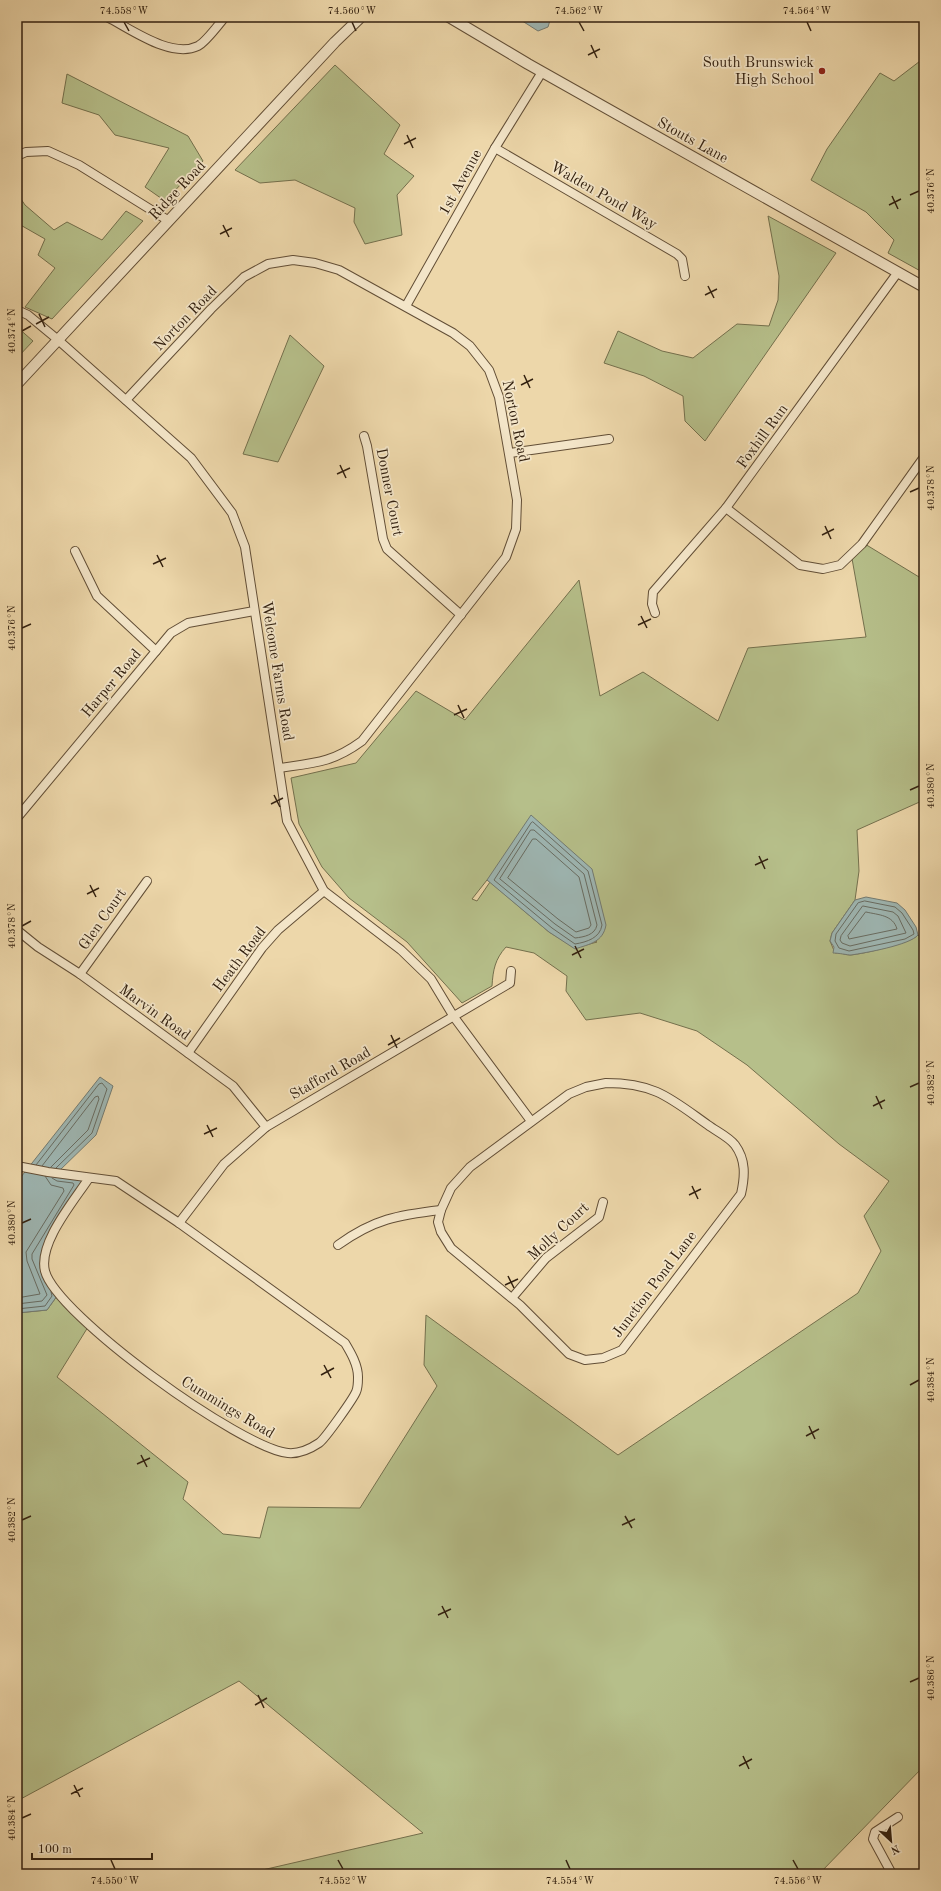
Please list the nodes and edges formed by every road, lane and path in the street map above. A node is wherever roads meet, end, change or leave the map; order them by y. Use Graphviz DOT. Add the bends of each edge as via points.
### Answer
graph roads {
  1 [pos="107,17"];
  2 [pos="225,17"];
  3 [pos="361,17"];
  4 [pos="449,17"];
  5 [pos="542,72"];
  6 [pos="495,148"];
  7 [pos="17,156"];
  8 [pos="169,220"];
  9 [pos="898,272"];
  10 [pos="685,276"];
  11 [pos="924,287"];
  12 [pos="406,306"];
  13 [pos="17,310"];
  14 [pos="57,339"];
  15 [pos="17,384"];
  16 [pos="126,400"];
  17 [pos="364,436"];
  18 [pos="609,439"];
  19 [pos="510,453"];
  20 [pos="924,457"];
  21 [pos="726,508"];
  22 [pos="74,551"];
  23 [pos="254,611"];
  24 [pos="655,613"];
  25 [pos="462,615"];
  26 [pos="156,651"];
  27 [pos="279,768"];
  28 [pos="17,818"];
  29 [pos="147,881"];
  30 [pos="324,891"];
  31 [pos="17,930"];
  32 [pos="511,971"];
  33 [pos="80,974"];
  34 [pos="454,1017"];
  35 [pos="188,1053"];
  36 [pos="531,1120"];
  37 [pos="266,1127"];
  38 [pos="17,1166"];
  39 [pos="89,1178"];
  40 [pos="603,1202"];
  41 [pos="441,1210"];
  42 [pos="179,1223"];
  43 [pos="338,1245"];
  44 [pos="512,1298"];
  45 [pos="898,1817"];
  46 [pos="892,1874"];
  1 -- 2 [label="street" via="163,47 180,49 198,46"];
  3 -- 8 [label="street, Ridge Road"];
  4 -- 5 [label="street, Stouts Lane"];
  5 -- 6 [label="street, 1st Avenue"];
  5 -- 9 [label="street, Stouts Lane"];
  6 -- 10 [label="street, Walden Pond Way" via="677,254 682,260"];
  6 -- 12 [label="street, 1st Avenue"];
  7 -- 8 [label="street" via="26,152 48,151 79,165"];
  8 -- 14 [label="street, Ridge Road"];
  9 -- 11 [label="street, Stouts Lane"];
  9 -- 21 [label="street, Foxhill Run"];
  12 -- 16 [label="street, Norton Road" via="339,270 293,260 268,264 244,277"];
  12 -- 19 [label="street, Norton Road" via="462,339 483,362 497,390"];
  13 -- 14 [label="street, Welcome Farms Road" via="28,315"];
  14 -- 15 [label="street, Ridge Road"];
  14 -- 16 [label="street, Welcome Farms Road"];
  16 -- 23 [label="street, Welcome Farms Road" via="191,458 232,514 245,547"];
  17 -- 25 [label="street, Donner Court" via="387,549"];
  18 -- 19 [label="street"];
  19 -- 25 [label="street, Norton Road" via="518,510 513,539 500,565"];
  20 -- 21 [label="street" via="862,544 840,564 823,569 800,565"];
  21 -- 24 [label="street, Foxhill Run" via="653,592 652,604"];
  22 -- 26 [label="street" via="97,596"];
  23 -- 26 [label="street, Harper Road" via="188,623 171,633"];
  23 -- 27 [label="street, Welcome Farms Road"];
  25 -- 27 [label="street, Norton Road" via="362,741 343,754 326,761"];
  26 -- 28 [label="street, Harper Road"];
  27 -- 30 [label="street, Welcome Farms Road" via="287,821"];
  29 -- 33 [label="street, Glen Court"];
  30 -- 34 [label="street, Welcome Farms Road" via="401,950 431,979"];
  30 -- 35 [label="street, Heath Road" via="278,930 262,948"];
  31 -- 33 [label="street, Marvin Road"];
  32 -- 34 [label="street, Stafford Road" via="510,983"];
  33 -- 35 [label="street, Marvin Road"];
  34 -- 36 [label="street"];
  34 -- 37 [label="street, Stafford Road"];
  35 -- 37 [label="street, Marvin Road" via="233,1086"];
  36 -- 41 [label="street, Junction Pond Lane" via="470,1167 451,1188"];
  36 -- 44 [label="street, Junction Pond Lane" via="569,1094 586,1087 606,1083 629,1083 650,1088 667,1096 734,1144 744,1162 745,1179 740,1194 622,1350 603,1358 585,1360 569,1354"];
  37 -- 42 [label="street, Stafford Road" via="224,1164"];
  38 -- 39 [label="street, Cummings Road"];
  39 -- 42 [label="street, Cummings Road" via="116,1181"];
  39 -- 42 [label="street, Cummings Road" via="49,1240 45,1254 45,1271 52,1287 103,1339 157,1381 218,1421 271,1450 289,1453 307,1450 320,1442 356,1391 358,1375 353,1357 345,1343"];
  40 -- 44 [label="street, Molly Court" via="599,1216 546,1258"];
  41 -- 43 [label="street" via="402,1214 373,1223 354,1232"];
  41 -- 44 [label="street, Junction Pond Lane" via="438,1222 451,1248"];
  45 -- 46 [label="street" via="875,1832 873,1839"];
}
